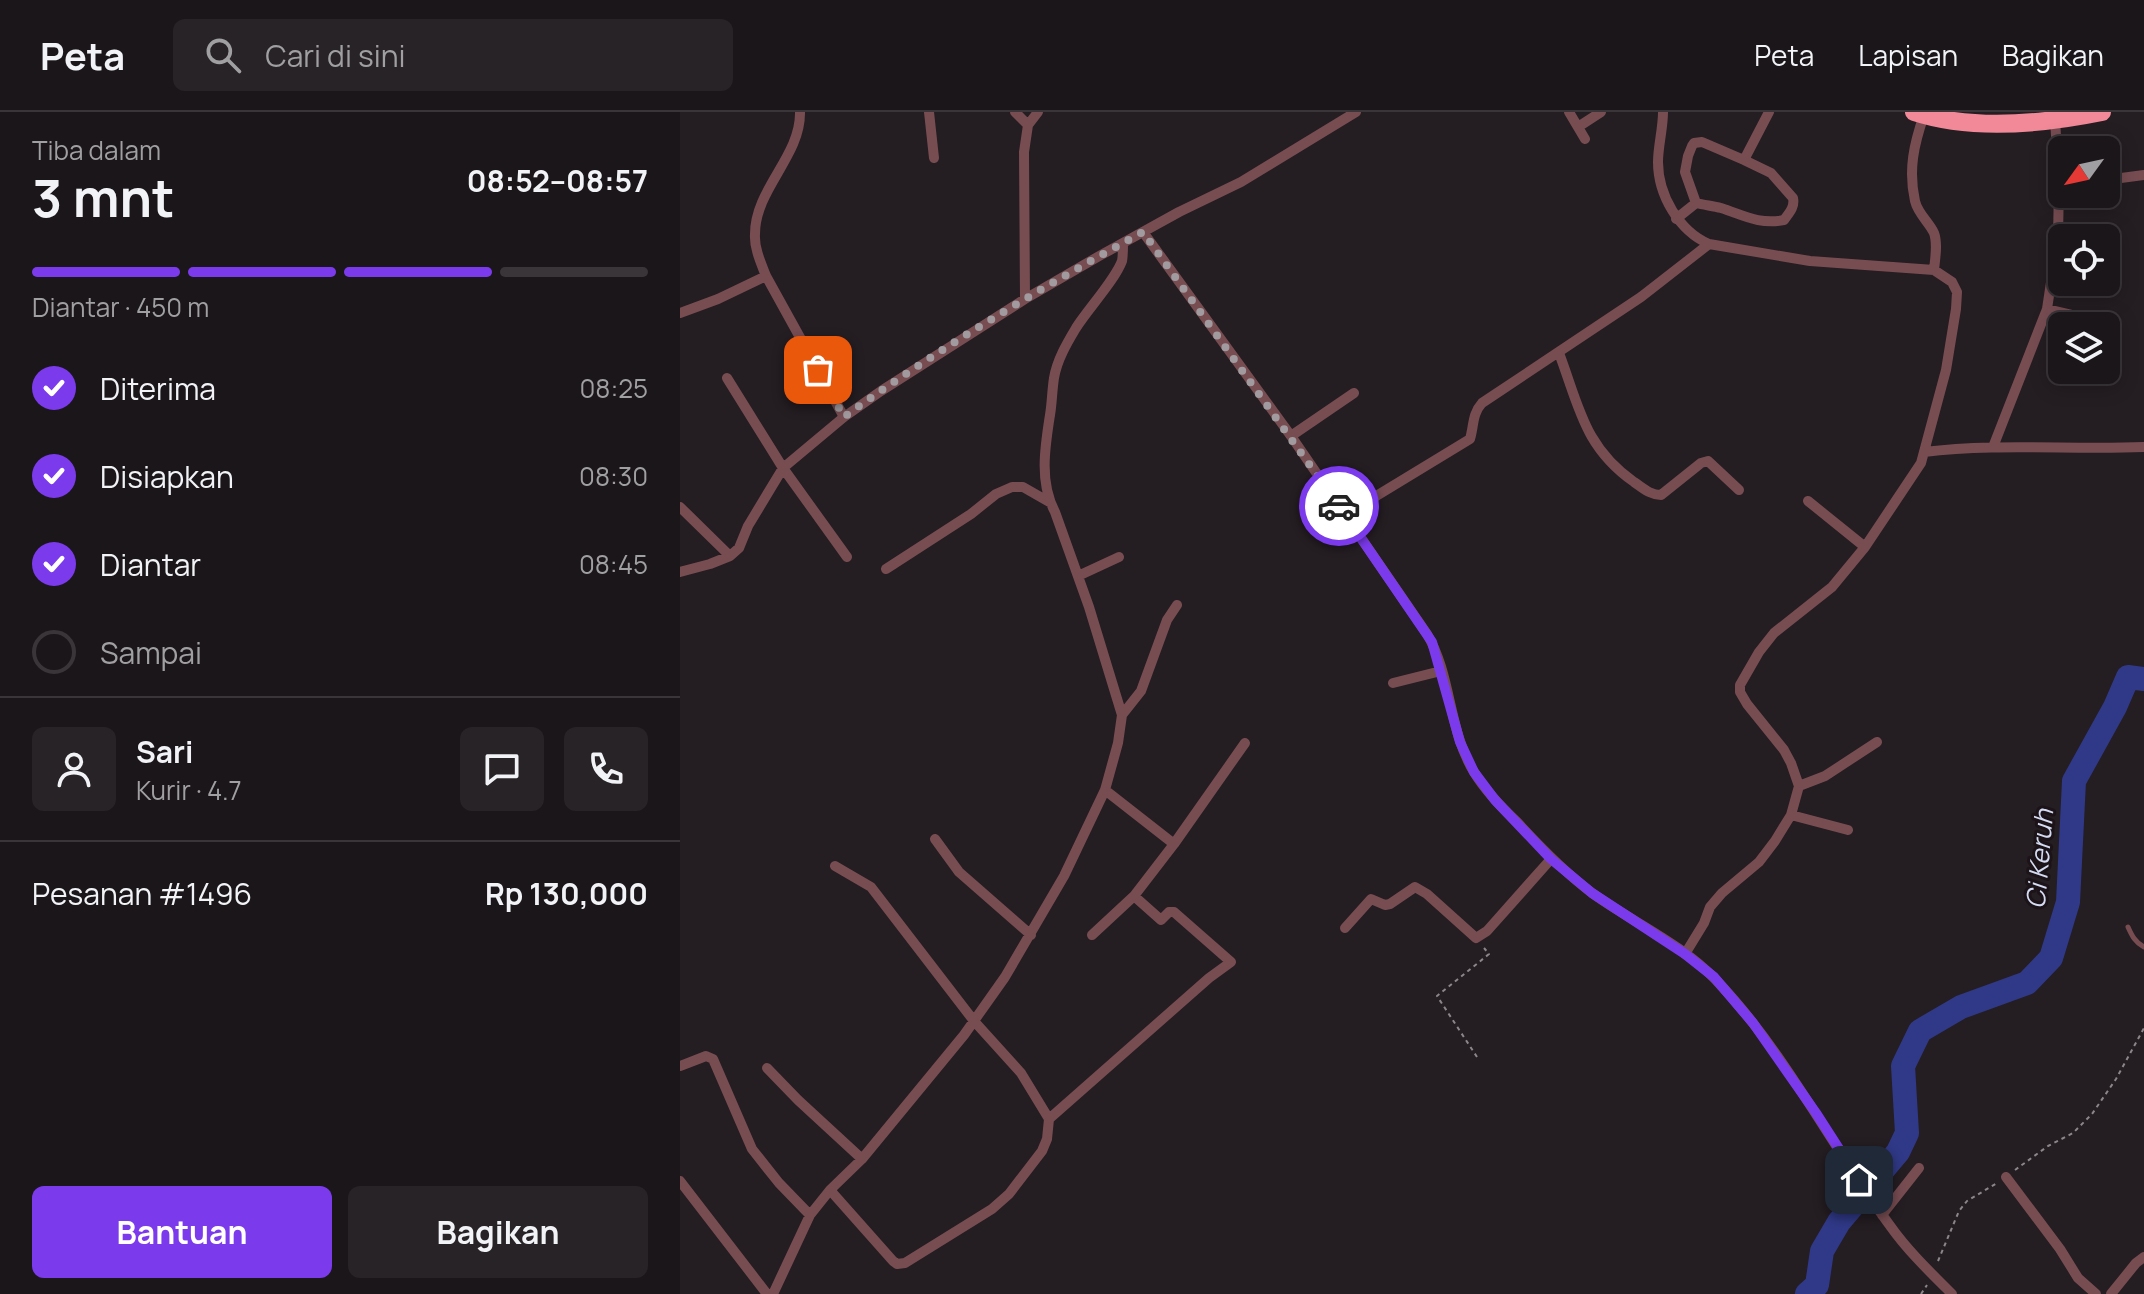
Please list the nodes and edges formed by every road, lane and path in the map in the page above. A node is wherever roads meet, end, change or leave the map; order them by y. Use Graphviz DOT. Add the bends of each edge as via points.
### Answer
graph roads {
  1 [pos="929,112"];
  2 [pos="1015,112"];
  3 [pos="1038,112"];
  4 [pos="1356,112"];
  5 [pos="1569,112"];
  6 [pos="1601,112"];
  7 [pos="1663,112"];
  8 [pos="1769,112"];
  9 [pos="2102,112"];
  10 [pos="798,113"];
  11 [pos="1919,114"];
  12 [pos="2055,119"];
  13 [pos="1028,125"];
  14 [pos="1578,127"];
  15 [pos="2056,136"];
  16 [pos="1585,139"];
  17 [pos="934,158"];
  18 [pos="1744,160"];
  19 [pos="2144,175"];
  20 [pos="2120,178"];
  21 [pos="1696,203"];
  22 [pos="2059,208"];
  23 [pos="1676,219"];
  24 [pos="1143,232"];
  25 [pos="1123,243"];
  26 [pos="1709,244"];
  27 [pos="1934,270"];
  28 [pos="766,276"];
  29 [pos="1025,299"];
  30 [pos="2047,309"];
  31 [pos="2060,312"];
  32 [pos="680,313"];
  33 [pos="1559,353"];
  34 [pos="727,378"];
  35 [pos="1354,393"];
  36 [pos="844,417"];
  37 [pos="1291,436"];
  38 [pos="1993,447"];
  39 [pos="2144,447"];
  40 [pos="1924,452"];
  41 [pos="783,468"];
  42 [pos="1739,490"];
  43 [pos="1808,501"];
  44 [pos="1051,503"];
  45 [pos="680,507"];
  46 [pos="1345,515"];
  47 [pos="1865,547"];
  48 [pos="730,556"];
  49 [pos="847,557"];
  50 [pos="1119,557"];
  51 [pos="886,569"];
  52 [pos="680,572"];
  53 [pos="1078,576"];
  54 [pos="1177,605"];
  55 [pos="1441,671"];
  56 [pos="1393,683"];
  57 [pos="1122,715"];
  58 [pos="1877,742"];
  59 [pos="1245,743"];
  60 [pos="1799,786"];
  61 [pos="1105,790"];
  62 [pos="1791,815"];
  63 [pos="1848,830"];
  64 [pos="935,839"];
  65 [pos="1174,844"];
  66 [pos="1551,859"];
  67 [pos="835,866"];
  68 [pos="1134,896"];
  69 [pos="2128,927"];
  70 [pos="1345,928"];
  71 [pos="1031,935"];
  72 [pos="1092,935"];
  73 [pos="1476,938"];
  74 [pos="2144,947"];
  75 [pos="1685,954"];
  76 [pos="974,1021"];
  77 [pos="2144,1028"];
  78 [pos="1477,1057"];
  79 [pos="680,1066"];
  80 [pos="767,1068"];
  81 [pos="1049,1119"];
  82 [pos="862,1159"];
  83 [pos="1919,1168"];
  84 [pos="2006,1177"];
  85 [pos="680,1181"];
  86 [pos="830,1190"];
  87 [pos="1879,1210"];
  88 [pos="810,1215"];
  89 [pos="2144,1257"];
  90 [pos="1932,1274"];
  91 [pos="770,1294"];
  92 [pos="1952,1294"];
  93 [pos="2096,1294"];
  94 [pos="2111,1294"];
  1 -- 17 [label="street"];
  2 -- 13 [label="street"];
  3 -- 13 [label="street"];
  4 -- 24 [label="street" via="1241,182"];
  5 -- 14 [label="street"];
  6 -- 14 [label="street"];
  7 -- 23 [label="street" via="1658,165"];
  8 -- 18 [label="street"];
  9 -- 12 [label="highway"];
  10 -- 28 [label="street" via="798,132 754,235"];
  11 -- 12 [label="highway" via="1972,122"];
  11 -- 27 [label="street" via="1913,147 1915,203 1936,238"];
  12 -- 15 [label="street"];
  13 -- 29 [label="street"];
  14 -- 16 [label="street"];
  18 -- 21 [label="street" via="1694,143 1685,172"];
  18 -- 21 [label="street" via="1771,173 1793,198 1784,220 1752,219"];
  19 -- 20 [label="street"];
  21 -- 23 [label="street"];
  22 -- 30 [label="street"];
  23 -- 26 [label="street"];
  24 -- 25 [label="street"];
  24 -- 37 [label="street"];
  25 -- 29 [label="street"];
  25 -- 44 [label="street" via="1117,271 1076,328 1055,376 1044,467"];
  26 -- 27 [label="street" via="1810,261"];
  26 -- 33 [label="street"];
  27 -- 40 [label="street" via="1957,292 1946,370"];
  28 -- 32 [label="street"];
  28 -- 36 [label="street"];
  29 -- 36 [label="street"];
  30 -- 31 [label="street"];
  30 -- 38 [label="street"];
  33 -- 42 [label="street" via="1587,431 1621,473 1661,495 1708,461"];
  33 -- 46 [label="street" via="1482,403 1474,413 1470,439"];
  34 -- 41 [label="street"];
  35 -- 37 [label="street"];
  36 -- 41 [label="street"];
  37 -- 46 [label="street"];
  38 -- 39 [label="street"];
  38 -- 40 [label="street"];
  40 -- 47 [label="street"];
  41 -- 48 [label="street"];
  41 -- 49 [label="street"];
  43 -- 47 [label="street"];
  44 -- 51 [label="street" via="1023,487 1012,487"];
  44 -- 53 [label="street"];
  45 -- 48 [label="street"];
  46 -- 55 [label="street" via="1427,634"];
  47 -- 60 [label="street" via="1832,587 1774,633 1740,685 1747,704 1784,750"];
  48 -- 52 [label="street"];
  50 -- 53 [label="street"];
  53 -- 57 [label="street"];
  54 -- 57 [label="street" via="1141,691"];
  55 -- 56 [label="street"];
  55 -- 66 [label="street" via="1474,772"];
  57 -- 61 [label="street"];
  58 -- 60 [label="street" via="1825,776"];
  59 -- 65 [label="street"];
  60 -- 62 [label="street"];
  61 -- 65 [label="street"];
  61 -- 71 [label="street"];
  62 -- 63 [label="street"];
  62 -- 75 [label="street" via="1759,862 1710,907"];
  64 -- 71 [label="street" via="959,872"];
  65 -- 68 [label="street"];
  66 -- 73 [label="street"];
  66 -- 75 [label="street" via="1592,893"];
  67 -- 76 [label="street" via="871,887"];
  68 -- 72 [label="street"];
  68 -- 81 [label="street" via="1161,920 1174,912 1231,962"];
  69 -- 74 [label="lane"];
  70 -- 73 [label="street" via="1371,899 1390,904 1415,887"];
  71 -- 76 [label="street"];
  73 -- 78 [label="path" via="1489,954 1437,996"];
  75 -- 87 [label="street" via="1714,977 1753,1023"];
  76 -- 81 [label="street" via="1021,1073"];
  76 -- 82 [label="street"];
  77 -- 84 [label="path" via="2092,1114 2073,1133"];
  79 -- 88 [label="street" via="706,1056 713,1059 752,1149"];
  80 -- 82 [label="street"];
  81 -- 86 [label="street" via="1042,1151 1009,1194 905,1263 893,1261"];
  82 -- 86 [label="street"];
  83 -- 87 [label="street"];
  84 -- 90 [label="path" via="1959,1211"];
  84 -- 93 [label="street" via="2078,1278"];
  85 -- 91 [label="street"];
  86 -- 88 [label="street"];
  87 -- 90 [label="street"];
  88 -- 91 [label="street"];
  89 -- 94 [label="street"];
  90 -- 92 [label="street"];
}
